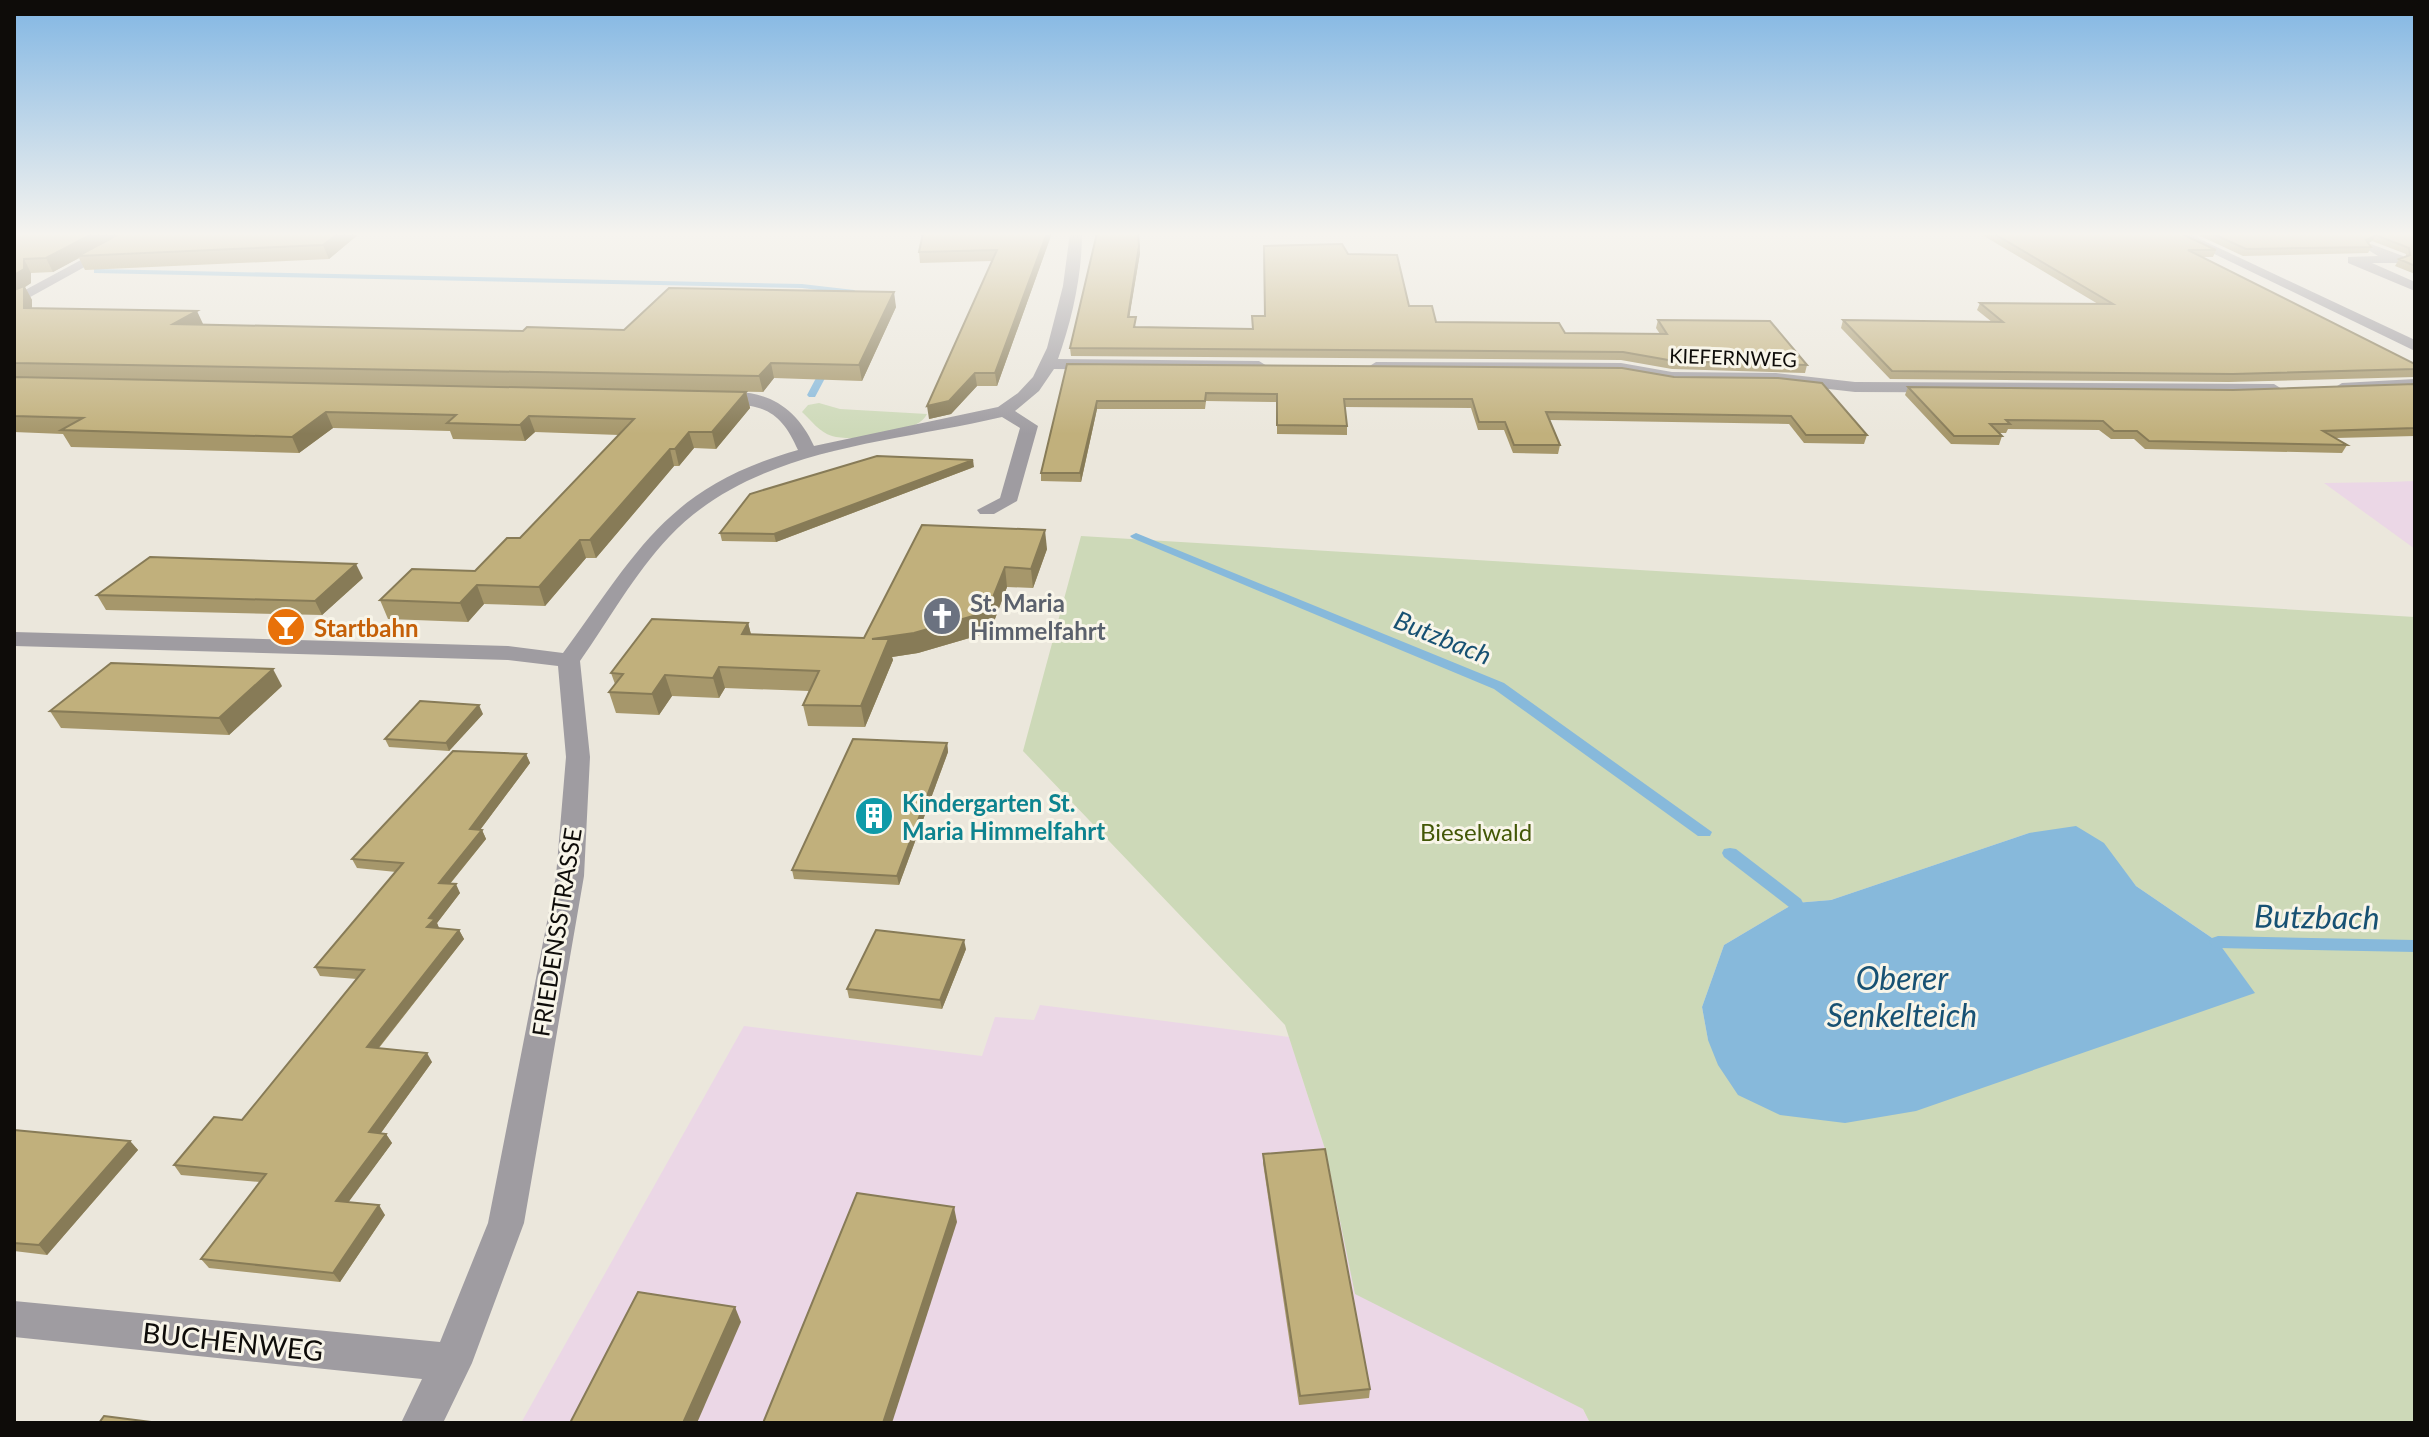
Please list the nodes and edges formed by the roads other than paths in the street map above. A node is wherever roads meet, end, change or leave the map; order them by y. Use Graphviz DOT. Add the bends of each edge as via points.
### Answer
graph roads {
  1 [pos="1065,300"];
  2 [pos="2318,300"];
  3 [pos="2415,346"];
  4 [pos="1049,364"];
  5 [pos="1274,366"];
  6 [pos="1357,367"];
  7 [pos="2415,384"];
  8 [pos="2291,389"];
  9 [pos="2322,389"];
  10 [pos="691,398"];
  11 [pos="1004,411"];
  12 [pos="808,453"];
  13 [pos="987,510"];
  14 [pos="14,639"];
  15 [pos="569,661"];
  16 [pos="14,1319"];
  17 [pos="452,1363"];
  18 [pos="421,1423"];
  1 -- 4 [label="street"];
  2 -- 3 [label="street"];
  4 -- 5 [label="street"];
  4 -- 11 [label="street" via="1040,381"];
  6 -- 8 [label="street, KIEFERNWEG" via="1621,368 1672,377 1776,378 1855,387"];
  7 -- 9 [label="street"];
  10 -- 12 [label="street" via="769,400 797,425"];
  11 -- 12 [label="street"];
  11 -- 13 [label="street" via="1029,426 1008,501"];
  12 -- 15 [label="street" via="732,481 663,532"];
  14 -- 15 [label="street" via="493,652"];
  15 -- 17 [label="street, FRIEDENSSTRASSE" via="578,757 570,876 506,1223"];
  16 -- 17 [label="street, BUCHENWEG"];
  17 -- 18 [label="street, FRIEDENSSTRASSE"];
}
